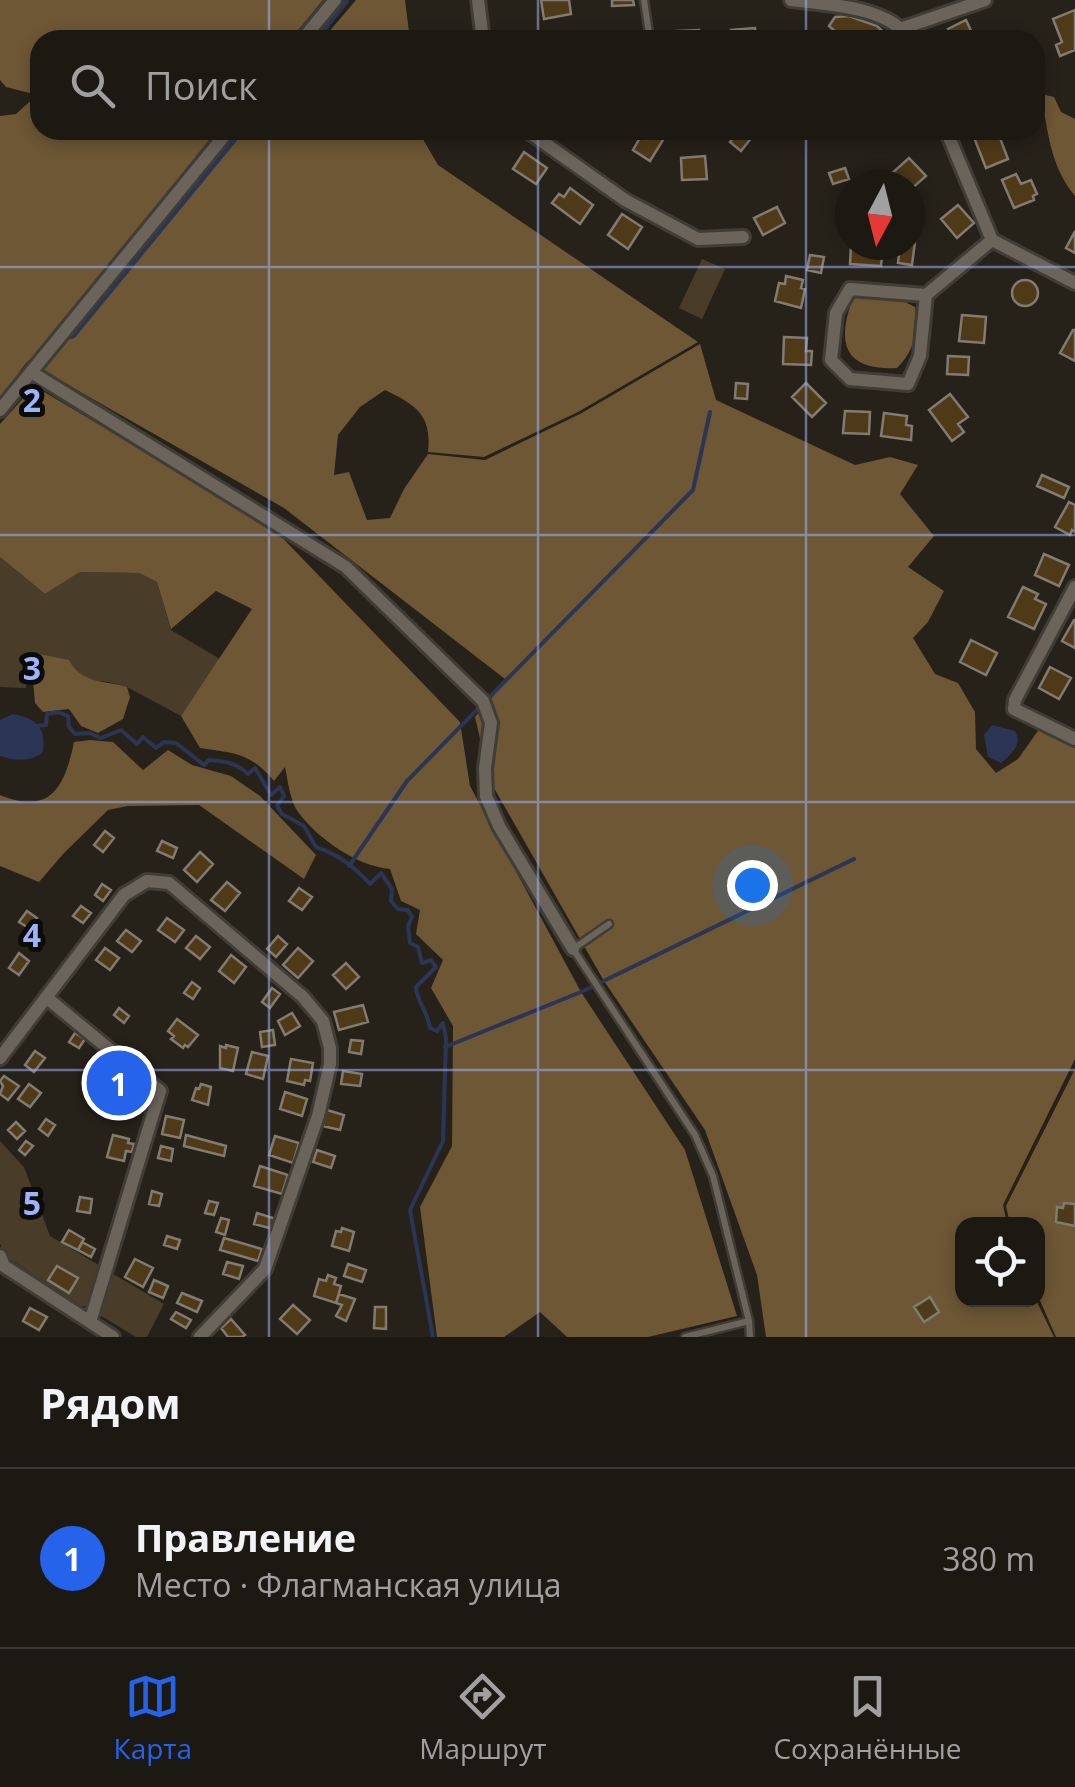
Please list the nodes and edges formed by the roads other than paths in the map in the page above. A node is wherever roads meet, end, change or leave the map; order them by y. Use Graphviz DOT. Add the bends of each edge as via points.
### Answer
graph roads {
  1 [pos="335,0"];
  2 [pos="478,0"];
  3 [pos="644,0"];
  4 [pos="791,0"];
  5 [pos="986,0"];
  6 [pos="310,30"];
  7 [pos="481,30"];
  8 [pos="648,30"];
  9 [pos="901,30"];
  10 [pos="915,30"];
  11 [pos="221,140"];
  12 [pos="540,140"];
  13 [pos="950,140"];
  14 [pos="743,237"];
  15 [pos="992,240"];
  16 [pos="1075,283"];
  17 [pos="926,296"];
  18 [pos="30,372"];
  19 [pos="0,410"];
  20 [pos="1075,586"];
  21 [pos="1075,739"];
  22 [pos="609,924"];
  23 [pos="573,950"];
  24 [pos="47,998"];
  25 [pos="0,1058"];
  26 [pos="1,1265"];
  27 [pos="750,1321"];
  28 [pos="90,1322"];
  29 [pos="113,1337"];
  30 [pos="200,1337"];
  31 [pos="685,1337"];
  32 [pos="750,1337"];
  1 -- 6 [label="street"];
  2 -- 7 [label="street"];
  3 -- 8 [label="lane"];
  4 -- 9 [label="street" via="842,6 892,20"];
  5 -- 10 [label="street"];
  11 -- 18 [label="street"];
  12 -- 14 [label="street" via="626,200 698,238"];
  13 -- 15 [label="street"];
  15 -- 16 [label="street"];
  15 -- 17 [label="street"];
  17 -- 17 [label="street" via="920,356 908,384 850,379 832,360 836,313 850,289"];
  18 -- 19 [label="street"];
  18 -- 23 [label="street" via="346,567 484,701 491,723 486,796"];
  20 -- 21 [label="street" via="1014,709"];
  22 -- 23 [label="lane"];
  23 -- 27 [label="lane" via="695,1135 713,1176"];
  24 -- 25 [label="street"];
  24 -- 28 [label="street" via="160,1090"];
  24 -- 30 [label="street" via="124,896 159,880 303,997 323,1021 330,1048 326,1082 265,1269"];
  26 -- 28 [label="street"];
  27 -- 31 [label="lane"];
  27 -- 32 [label="lane"];
  28 -- 29 [label="street"];
}
